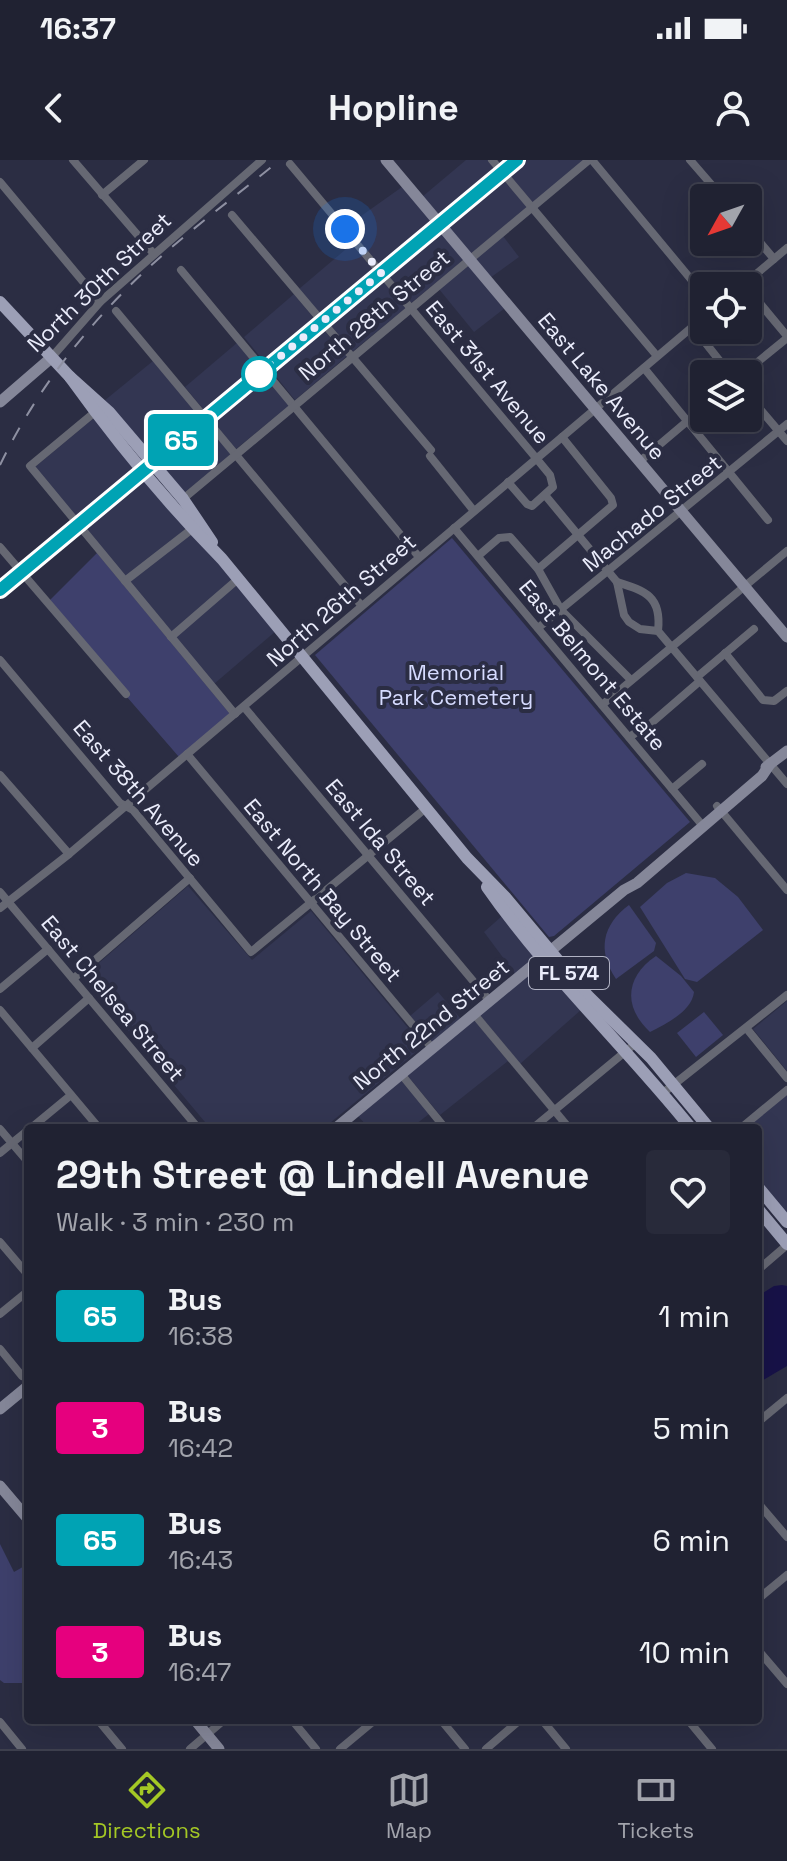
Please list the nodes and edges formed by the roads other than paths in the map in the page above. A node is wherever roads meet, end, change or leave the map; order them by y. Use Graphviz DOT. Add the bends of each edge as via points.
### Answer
graph roads {
  1 [pos="73,160"];
  2 [pos="144,160"];
  3 [pos="262,160"];
  4 [pos="386,160"];
  5 [pos="492,160"];
  6 [pos="517,160"];
  7 [pos="590,160"];
  8 [pos="690,160"];
  9 [pos="290,164"];
  10 [pos="502,172"];
  11 [pos="0,182"];
  12 [pos="711,184"];
  13 [pos="102,195"];
  14 [pos="532,208"];
  15 [pos="232,215"];
  16 [pos="440,224"];
  17 [pos="762,245"];
  18 [pos="787,248"];
  19 [pos="154,254"];
  20 [pos="469,259"];
  21 [pos="774,259"];
  22 [pos="181,270"];
  23 [pos="760,272"];
  24 [pos="381,273"];
  25 [pos="690,278"];
  26 [pos="0,302"];
  27 [pos="100,302"];
  28 [pos="762,307"];
  29 [pos="411,308"];
  30 [pos="116,311"];
  31 [pos="322,322"];
  32 [pos="690,329"];
  33 [pos="787,337"];
  34 [pos="706,344"];
  35 [pos="352,356"];
  36 [pos="657,356"];
  37 [pos="51,358"];
  38 [pos="719,360"];
  39 [pos="760,360"];
  40 [pos="644,368"];
  41 [pos="265,369"];
  42 [pos="70,377"];
  43 [pos="0,402"];
  44 [pos="295,405"];
  45 [pos="594,409"];
  46 [pos="762,411"];
  47 [pos="95,412"];
  48 [pos="206,419"];
  49 [pos="688,421"];
  50 [pos="787,424"];
  51 [pos="779,431"];
  52 [pos="562,437"];
  53 [pos="787,441"];
  54 [pos="235,454"];
  55 [pos="536,458"];
  56 [pos="639,462"];
  57 [pos="148,467"];
  58 [pos="729,474"];
  59 [pos="508,482"];
  60 [pos="545,495"];
  61 [pos="183,499"];
  62 [pos="474,511"];
  63 [pos="682,512"];
  64 [pos="768,520"];
  65 [pos="78,525"];
  66 [pos="454,528"];
  67 [pos="192,529"];
  68 [pos="577,536"];
  69 [pos="0,547"];
  70 [pos="787,551"];
  71 [pos="478,556"];
  72 [pos="419,557"];
  73 [pos="222,559"];
  74 [pos="538,569"];
  75 [pos="22,572"];
  76 [pos="607,572"];
  77 [pos="238,579"];
  78 [pos="125,581"];
  79 [pos="617,582"];
  80 [pos="745,587"];
  81 [pos="0,590"];
  82 [pos="361,605"];
  83 [pos="561,610"];
  84 [pos="538,628"];
  85 [pos="754,629"];
  86 [pos="658,631"];
  87 [pos="171,637"];
  88 [pos="787,637"];
  89 [pos="671,647"];
  90 [pos="725,653"];
  91 [pos="302,657"];
  92 [pos="0,660"];
  93 [pos="698,679"];
  94 [pos="631,680"];
  95 [pos="787,691"];
  96 [pos="126,694"];
  97 [pos="602,705"];
  98 [pos="244,707"];
  99 [pos="235,714"];
  100 [pos="629,737"];
  101 [pos="787,751"];
  102 [pos="187,754"];
  103 [pos="702,764"];
  104 [pos="770,764"];
  105 [pos="0,775"];
  106 [pos="787,784"];
  107 [pos="672,789"];
  108 [pos="126,806"];
  109 [pos="426,808"];
  110 [pos="719,808"];
  111 [pos="701,823"];
  112 [pos="69,854"];
  113 [pos="368,855"];
  114 [pos="190,878"];
  115 [pos="787,890"];
  116 [pos="0,892"];
  117 [pos="311,902"];
  118 [pos="4,905"];
  119 [pos="48,949"];
  120 [pos="547,955"];
  121 [pos="73,979"];
  122 [pos="0,989"];
  123 [pos="787,995"];
  124 [pos="89,998"];
  125 [pos="489,1000"];
  126 [pos="0,1010"];
  127 [pos="474,1014"];
  128 [pos="747,1029"];
  129 [pos="632,1046"];
  130 [pos="32,1048"];
  131 [pos="432,1048"];
  132 [pos="401,1074"];
  133 [pos="787,1078"];
  134 [pos="669,1090"];
  135 [pos="787,1090"];
  136 [pos="71,1095"];
  137 [pos="554,1111"];
  138 [pos="35,1124"];
  139 [pos="96,1124"];
  140 [pos="195,1124"];
  141 [pos="341,1124"];
  142 [pos="442,1124"];
  143 [pos="538,1124"];
  144 [pos="565,1124"];
  145 [pos="690,1124"];
  146 [pos="705,1124"];
  147 [pos="746,1124"];
  148 [pos="0,1129"];
  149 [pos="24,1133"];
  150 [pos="12,1143"];
  151 [pos="0,1153"];
  152 [pos="24,1157"];
  153 [pos="762,1192"];
  154 [pos="762,1214"];
  155 [pos="787,1222"];
  156 [pos="0,1242"];
  157 [pos="787,1245"];
  158 [pos="762,1267"];
  159 [pos="24,1270"];
  160 [pos="24,1294"];
  161 [pos="0,1314"];
  162 [pos="0,1349"];
  163 [pos="24,1380"];
  164 [pos="24,1382"];
  165 [pos="787,1398"];
  166 [pos="0,1409"];
  167 [pos="762,1419"];
  168 [pos="0,1486"];
  169 [pos="762,1508"];
  170 [pos="24,1514"];
  171 [pos="787,1537"];
  172 [pos="787,1575"];
  173 [pos="762,1596"];
  174 [pos="762,1655"];
  175 [pos="787,1684"];
  176 [pos="0,1722"];
  177 [pos="101,1724"];
  178 [pos="198,1724"];
  179 [pos="219,1724"];
  180 [pos="295,1724"];
  181 [pos="370,1724"];
  182 [pos="444,1724"];
  183 [pos="506,1724"];
  184 [pos="515,1724"];
  185 [pos="545,1724"];
  186 [pos="691,1724"];
  187 [pos="510,1728"];
  188 [pos="207,1734"];
  189 [pos="22,1749"];
  190 [pos="122,1749"];
  191 [pos="190,1749"];
  192 [pos="219,1749"];
  193 [pos="316,1749"];
  194 [pos="340,1749"];
  195 [pos="465,1749"];
  196 [pos="486,1749"];
  197 [pos="566,1749"];
  198 [pos="712,1749"];
  1 -- 13 [label="street"];
  2 -- 13 [label="street"];
  3 -- 19 [label="street, North 30th Street"];
  4 -- 16 [label="street, East Lake Avenue"];
  5 -- 10 [label="street"];
  6 -- 10 [label="street"];
  7 -- 14 [label="street, North 28th Street"];
  7 -- 25 [label="street"];
  8 -- 12 [label="street"];
  9 -- 24 [label="street, East 31st Avenue"];
  10 -- 14 [label="street"];
  10 -- 16 [label="street"];
  11 -- 27 [label="street"];
  13 -- 19 [label="street"];
  14 -- 20 [label="street, North 28th Street"];
  14 -- 36 [label="street"];
  15 -- 31 [label="street"];
  16 -- 20 [label="street, East Lake Avenue"];
  16 -- 24 [label="street"];
  17 -- 21 [label="street"];
  18 -- 21 [label="street"];
  19 -- 27 [label="street, North 30th Street"];
  20 -- 29 [label="street, North 28th Street"];
  20 -- 45 [label="street, East Lake Avenue"];
  21 -- 23 [label="street"];
  22 -- 41 [label="street"];
  24 -- 29 [label="street, East 31st Avenue"];
  24 -- 31 [label="street"];
  26 -- 37 [label="main road, FL 574"];
  27 -- 37 [label="street, North 30th Street"];
  28 -- 33 [label="street"];
  29 -- 35 [label="street, North 28th Street"];
  29 -- 55 [label="street, East 31st Avenue"];
  30 -- 48 [label="street"];
  31 -- 35 [label="street"];
  31 -- 41 [label="street"];
  32 -- 36 [label="street, North 26th Street"];
  33 -- 39 [label="street"];
  34 -- 38 [label="street"];
  35 -- 44 [label="street, North 28th Street"];
  35 -- 62 [label="street"];
  36 -- 40 [label="street, North 26th Street"];
  37 -- 42 [label="main road, FL 574"];
  37 -- 43 [label="street, North 30th Street"];
  40 -- 45 [label="street, North 26th Street"];
  40 -- 49 [label="street"];
  41 -- 44 [label="street"];
  41 -- 48 [label="street"];
  42 -- 47 [label="main road, FL 574"];
  42 -- 57 [label="main road, FL 574" via="109,412"];
  44 -- 54 [label="street, North 28th Street"];
  44 -- 72 [label="street"];
  45 -- 52 [label="street, North 26th Street"];
  45 -- 56 [label="street, East Lake Avenue"];
  46 -- 51 [label="street"];
  47 -- 57 [label="main road, FL 574"];
  47 -- 65 [label="street" via="30,466"];
  48 -- 54 [label="street"];
  48 -- 57 [label="street"];
  49 -- 56 [label="street"];
  49 -- 58 [label="street"];
  50 -- 51 [label="street, Machado Street"];
  51 -- 53 [label="street"];
  51 -- 58 [label="street, Machado Street"];
  52 -- 55 [label="street, North 26th Street"];
  52 -- 68 [label="street" via="613,502"];
  54 -- 61 [label="street, North 28th Street"];
  54 -- 82 [label="street"];
  55 -- 59 [label="street, North 26th Street"];
  55 -- 60 [label="street, East 31st Avenue" via="552,481"];
  56 -- 63 [label="street, East Lake Avenue"];
  57 -- 61 [label="main road, FL 574"];
  57 -- 65 [label="street"];
  57 -- 67 [label="main road, FL 574"];
  58 -- 63 [label="street, Machado Street"];
  58 -- 64 [label="street"];
  59 -- 60 [label="street" via="529,505"];
  59 -- 62 [label="street, North 26th Street"];
  60 -- 68 [label="street, East 31st Avenue"];
  61 -- 73 [label="main road, FL 574"];
  62 -- 66 [label="street, North 26th Street"];
  63 -- 76 [label="street, Machado Street"];
  63 -- 80 [label="street, East Lake Avenue"];
  65 -- 75 [label="street"];
  65 -- 78 [label="street"];
  66 -- 71 [label="street, East Belmont Estate"];
  66 -- 72 [label="street, North 26th Street"];
  67 -- 73 [label="main road, FL 574"];
  67 -- 78 [label="street"];
  68 -- 74 [label="street"];
  68 -- 76 [label="street, East 31st Avenue"];
  69 -- 75 [label="street"];
  70 -- 80 [label="street"];
  71 -- 74 [label="street" via="506,535"];
  71 -- 84 [label="street, East Belmont Estate"];
  72 -- 82 [label="street, North 26th Street"];
  73 -- 77 [label="main road, FL 574"];
  74 -- 83 [label="street"];
  75 -- 81 [label="street"];
  75 -- 96 [label="street"];
  76 -- 79 [label="street, East 31st Avenue"];
  76 -- 83 [label="street, Machado Street"];
  77 -- 87 [label="street"];
  77 -- 91 [label="main road, FL 574"];
  78 -- 87 [label="street"];
  79 -- 86 [label="street" via="653,600"];
  79 -- 86 [label="street, East 31st Avenue" via="629,622"];
  80 -- 88 [label="street, East Lake Avenue"];
  80 -- 89 [label="street"];
  82 -- 91 [label="street, North 26th Street"];
  83 -- 84 [label="street, Machado Street"];
  83 -- 94 [label="street"];
  84 -- 97 [label="street, East Belmont Estate"];
  85 -- 90 [label="street"];
  86 -- 89 [label="street, East 31st Avenue"];
  87 -- 99 [label="street"];
  89 -- 93 [label="street, East 31st Avenue"];
  89 -- 94 [label="street"];
  90 -- 93 [label="street"];
  90 -- 95 [label="street" via="763,700 774,701"];
  91 -- 98 [label="street, North 26th Street"];
  91 -- 109 [label="main road, FL 574"];
  92 -- 108 [label="street, East 38th Avenue"];
  93 -- 100 [label="street"];
  93 -- 104 [label="street, East 31st Avenue"];
  94 -- 97 [label="street"];
  97 -- 100 [label="street, East Belmont Estate"];
  98 -- 99 [label="street, North 26th Street"];
  98 -- 113 [label="street, East Ida Street"];
  99 -- 102 [label="street, North 26th Street"];
  100 -- 107 [label="street, East Belmont Estate"];
  101 -- 104 [label="street, North 22nd Street"];
  102 -- 108 [label="street, North 26th Street"];
  102 -- 117 [label="street, East North Bay Street"];
  103 -- 107 [label="street"];
  104 -- 106 [label="street, East 31st Avenue"];
  104 -- 110 [label="street, North 22nd Street"];
  105 -- 112 [label="street"];
  107 -- 111 [label="street, East Belmont Estate"];
  108 -- 112 [label="street, North 26th Street"];
  108 -- 114 [label="street, East 38th Avenue"];
  109 -- 113 [label="street"];
  109 -- 120 [label="main road, FL 574" via="505,913"];
  110 -- 111 [label="street, North 22nd Street"];
  110 -- 115 [label="street"];
  111 -- 120 [label="street, North 22nd Street"];
  112 -- 118 [label="street, North 26th Street"];
  113 -- 117 [label="street"];
  113 -- 125 [label="street, East Ida Street"];
  114 -- 117 [label="street, East 38th Avenue" via="251,952"];
  114 -- 121 [label="street"];
  116 -- 118 [label="street, East Chelsea Street"];
  117 -- 131 [label="street, East North Bay Street"];
  118 -- 119 [label="street, East Chelsea Street"];
  119 -- 121 [label="street, East Chelsea Street"];
  119 -- 122 [label="street"];
  120 -- 125 [label="street, North 22nd Street"];
  120 -- 129 [label="main road, FL 574"];
  121 -- 124 [label="street, East Chelsea Street"];
  123 -- 128 [label="street"];
  124 -- 130 [label="street"];
  124 -- 140 [label="street, East Chelsea Street"];
  125 -- 127 [label="street, North 22nd Street"];
  126 -- 130 [label="street"];
  127 -- 131 [label="street, North 22nd Street"];
  127 -- 137 [label="street"];
  128 -- 133 [label="street"];
  128 -- 134 [label="street"];
  129 -- 134 [label="main road, FL 574"];
  129 -- 137 [label="street"];
  130 -- 136 [label="street"];
  131 -- 132 [label="street, North 22nd Street"];
  132 -- 141 [label="street, North 22nd Street"];
  132 -- 142 [label="street"];
  134 -- 145 [label="main road, FL 574"];
  134 -- 146 [label="main road, FL 574"];
  135 -- 147 [label="street"];
  136 -- 138 [label="street"];
  136 -- 139 [label="street"];
  137 -- 143 [label="street"];
  137 -- 144 [label="street"];
  148 -- 150 [label="street"];
  149 -- 150 [label="street"];
  150 -- 151 [label="street"];
  150 -- 152 [label="street"];
  153 -- 155 [label="main road"];
  154 -- 157 [label="main road"];
  156 -- 159 [label="street"];
  157 -- 158 [label="street"];
  160 -- 161 [label="street"];
  162 -- 163 [label="street"];
  164 -- 166 [label="street"];
  165 -- 167 [label="street"];
  168 -- 170 [label="street"];
  169 -- 171 [label="street"];
  172 -- 173 [label="street"];
  174 -- 175 [label="street"];
  176 -- 189 [label="street"];
  177 -- 190 [label="street"];
  178 -- 188 [label="street"];
  179 -- 188 [label="street"];
  180 -- 193 [label="street"];
  181 -- 194 [label="street"];
  182 -- 195 [label="street"];
  183 -- 187 [label="street"];
  184 -- 187 [label="street"];
  185 -- 197 [label="street"];
  186 -- 198 [label="street"];
  187 -- 196 [label="street"];
  188 -- 191 [label="street"];
  188 -- 192 [label="street"];
}
